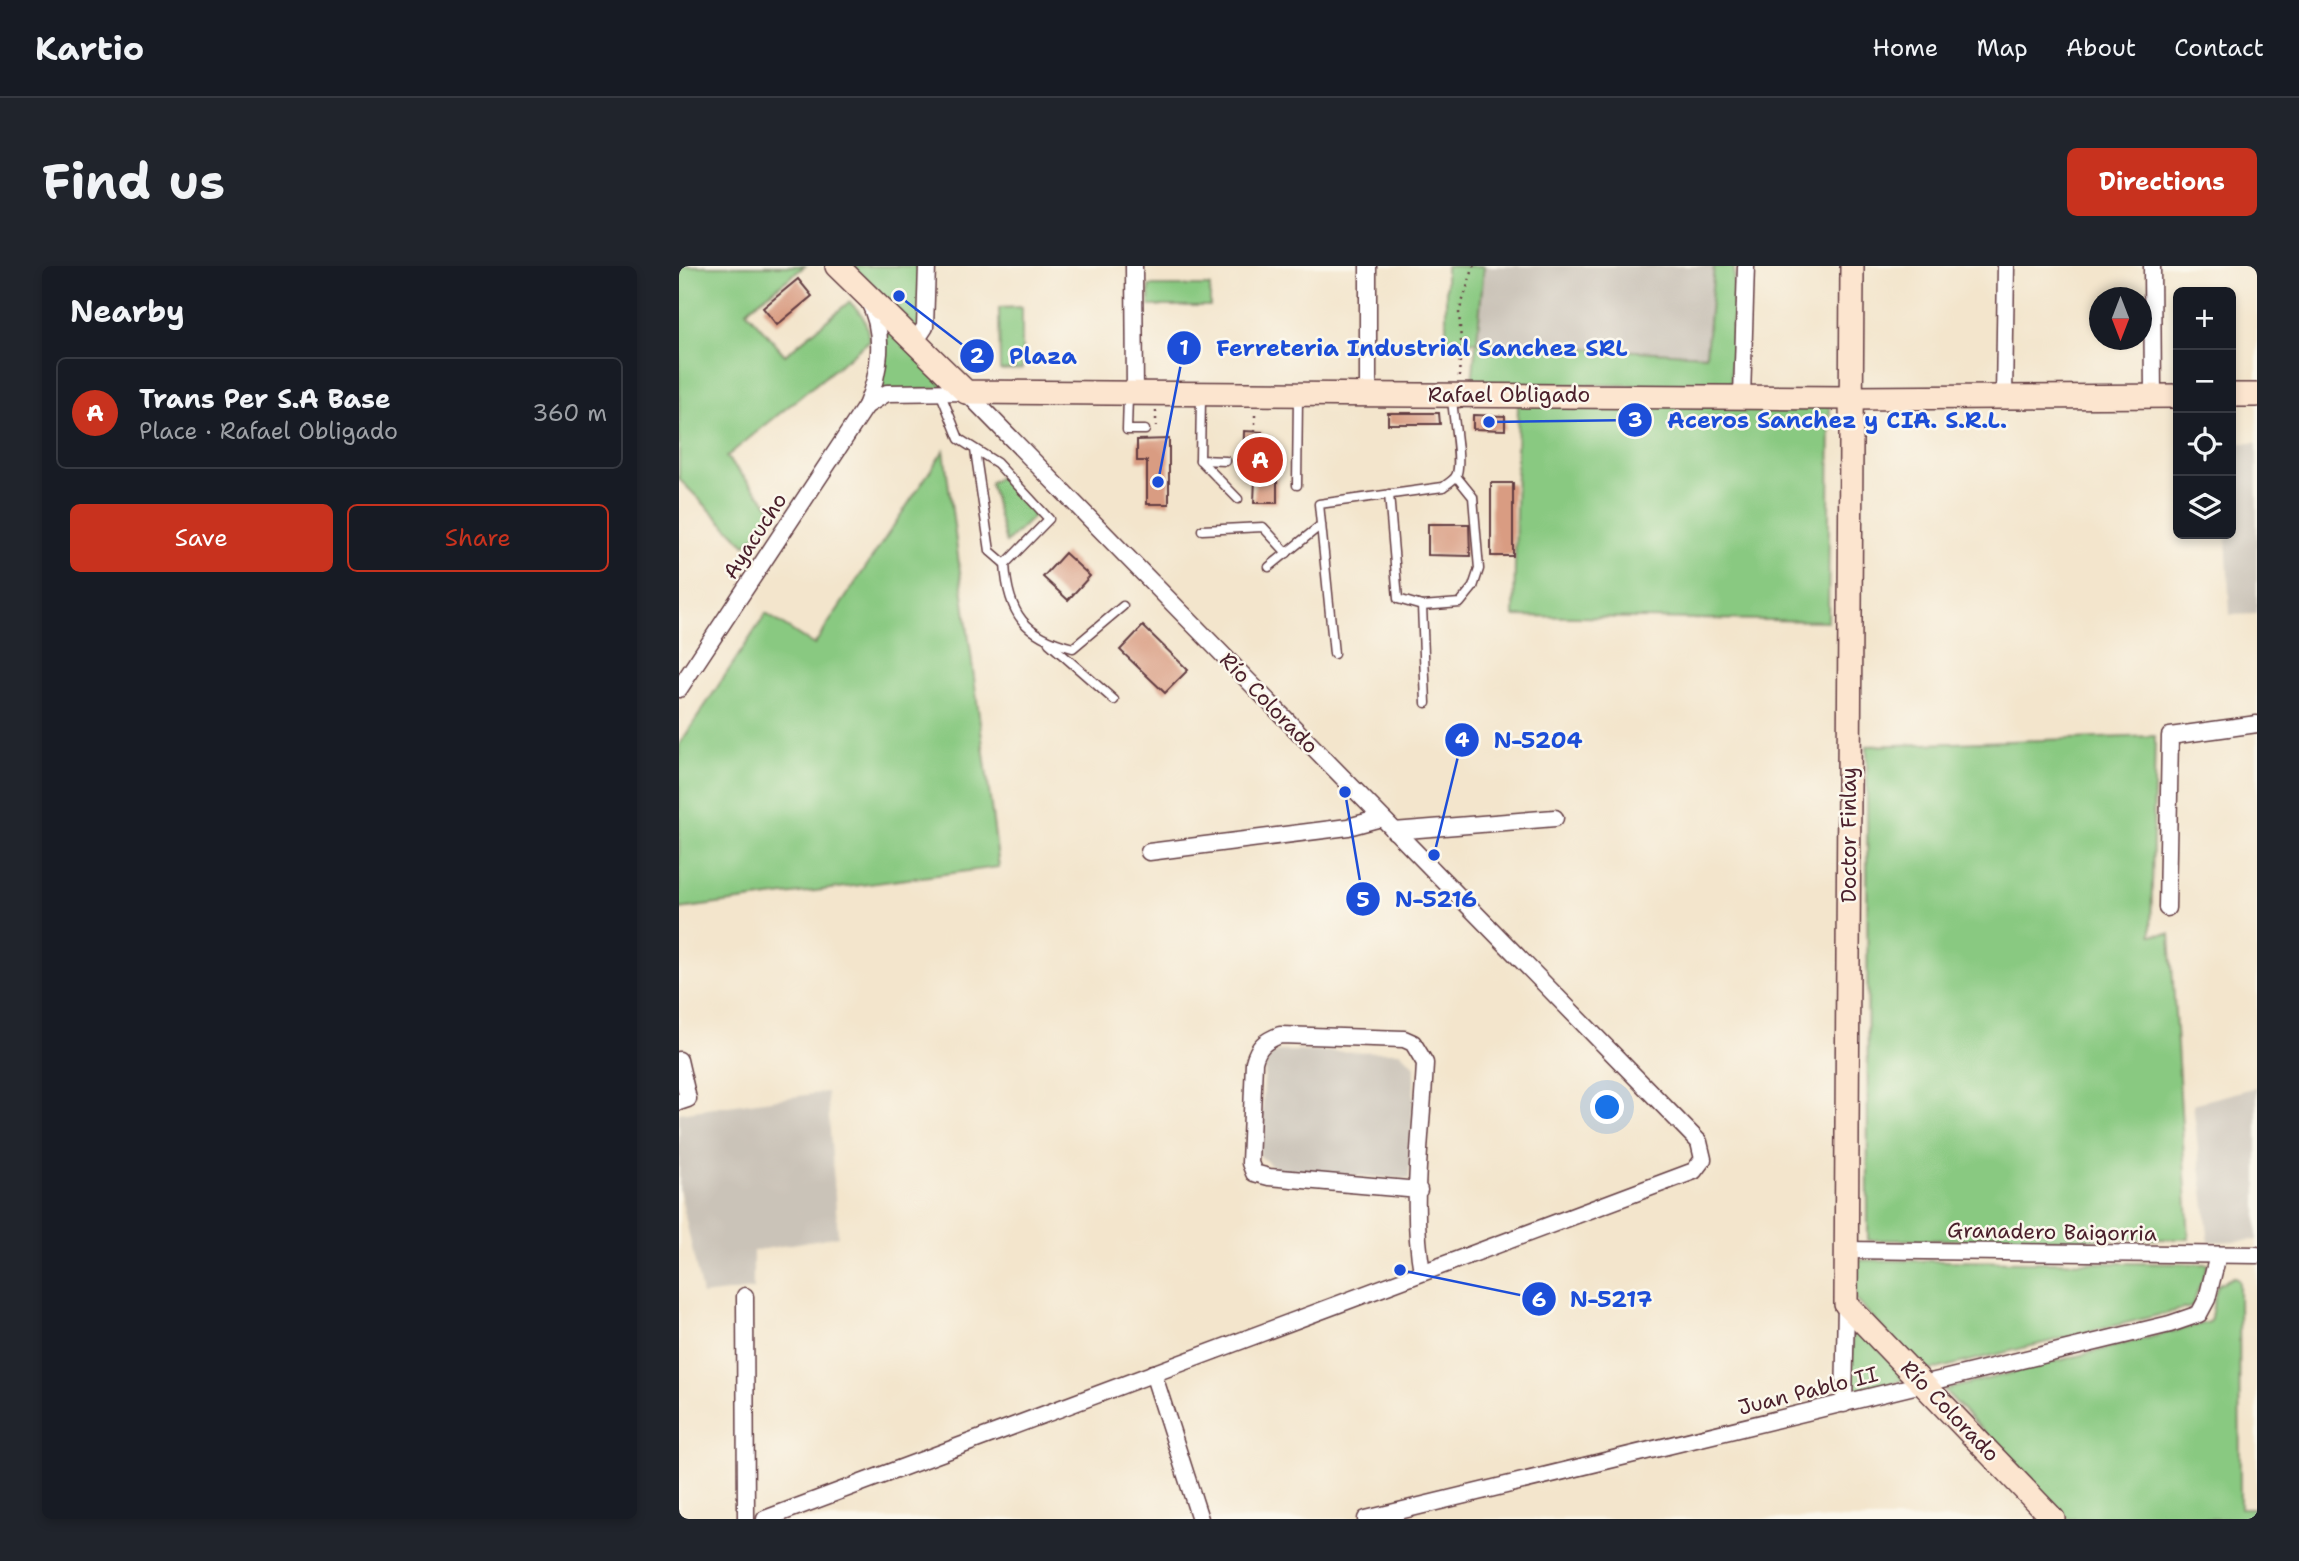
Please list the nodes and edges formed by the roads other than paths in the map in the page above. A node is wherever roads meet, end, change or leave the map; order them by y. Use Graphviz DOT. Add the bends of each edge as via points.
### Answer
graph roads {
  1 [pos="837,266"];
  2 [pos="927,266"];
  3 [pos="1134,266"];
  4 [pos="1368,266"];
  5 [pos="1746,266"];
  6 [pos="1852,266"];
  7 [pos="2006,266"];
  8 [pos="2152,266"];
  9 [pos="863,292"];
  10 [pos="915,342"];
  11 [pos="940,392"];
  12 [pos="966,392"];
  13 [pos="1139,393"];
  14 [pos="1201,394"];
  15 [pos="1298,394"];
  16 [pos="1368,395"];
  17 [pos="1455,395"];
  18 [pos="2236,395"];
  19 [pos="2257,395"];
  20 [pos="2153,396"];
  21 [pos="2173,396"];
  22 [pos="1742,397"];
  23 [pos="2004,397"];
  24 [pos="1850,398"];
  25 [pos="866,406"];
  26 [pos="1145,430"];
  27 [pos="975,450"];
  28 [pos="1200,460"];
  29 [pos="1226,461"];
  30 [pos="1456,476"];
  31 [pos="1297,485"];
  32 [pos="1389,494"];
  33 [pos="1238,499"];
  34 [pos="1321,525"];
  35 [pos="1202,530"];
  36 [pos="1287,553"];
  37 [pos="1005,564"];
  38 [pos="1269,567"];
  39 [pos="1123,606"];
  40 [pos="1422,606"];
  41 [pos="1047,641"];
  42 [pos="1334,654"];
  43 [pos="679,689"];
  44 [pos="1114,700"];
  45 [pos="1426,703"];
  46 [pos="2257,724"];
  47 [pos="1381,818"];
  48 [pos="1555,818"];
  49 [pos="1394,831"];
  50 [pos="1149,852"];
  51 [pos="2167,908"];
  52 [pos="679,1059"];
  53 [pos="679,1102"];
  54 [pos="1419,1190"];
  55 [pos="1847,1250"];
  56 [pos="2218,1255"];
  57 [pos="2257,1255"];
  58 [pos="1422,1272"];
  59 [pos="745,1296"];
  60 [pos="1846,1304"];
  61 [pos="1153,1373"];
  62 [pos="1924,1384"];
  63 [pos="1844,1404"];
  64 [pos="746,1519"];
  65 [pos="765,1519"];
  66 [pos="1199,1519"];
  67 [pos="1366,1519"];
  68 [pos="2053,1519"];
  1 -- 9 [label="street, Río Colorado"];
  2 -- 10 [label="street" via="925,327"];
  3 -- 13 [label="street"];
  4 -- 16 [label="street"];
  5 -- 22 [label="street"];
  6 -- 24 [label="street, Doctor Finlay"];
  7 -- 23 [label="street"];
  8 -- 20 [label="street"];
  9 -- 10 [label="street, Río Colorado"];
  9 -- 25 [label="street, Ayacucho" via="876,318 879,344"];
  10 -- 12 [label="street, Río Colorado"];
  11 -- 12 [label="street"];
  11 -- 25 [label="street" via="887,393"];
  11 -- 27 [label="lane" via="958,439"];
  12 -- 13 [label="street, Rafael Obligado"];
  12 -- 47 [label="street, Río Colorado"];
  13 -- 14 [label="street, Rafael Obligado"];
  13 -- 26 [label="lane" via="1127,430"];
  14 -- 15 [label="street, Rafael Obligado"];
  14 -- 28 [label="lane"];
  15 -- 16 [label="street, Rafael Obligado"];
  15 -- 31 [label="lane"];
  16 -- 17 [label="street, Rafael Obligado"];
  17 -- 22 [label="street, Rafael Obligado"];
  17 -- 30 [label="lane" via="1452,422 1460,461"];
  18 -- 19 [label="street"];
  20 -- 21 [label="street, Rafael Obligado"];
  20 -- 23 [label="street, Rafael Obligado"];
  22 -- 24 [label="street, Rafael Obligado"];
  23 -- 24 [label="street, Rafael Obligado"];
  24 -- 55 [label="street, Doctor Finlay"];
  25 -- 43 [label="street, Ayacucho"];
  27 -- 37 [label="lane" via="990,551"];
  27 -- 37 [label="lane" via="997,463 1049,519"];
  28 -- 29 [label="lane"];
  28 -- 33 [label="lane"];
  30 -- 32 [label="lane" via="1443,487"];
  30 -- 40 [label="lane" via="1473,497 1479,569 1473,587 1460,603"];
  32 -- 34 [label="lane" via="1319,504"];
  32 -- 40 [label="lane" via="1398,599"];
  34 -- 36 [label="lane"];
  34 -- 42 [label="lane"];
  35 -- 36 [label="lane" via="1263,527"];
  36 -- 38 [label="lane"];
  37 -- 41 [label="lane" via="1006,583 1019,621"];
  39 -- 41 [label="lane" via="1073,648"];
  40 -- 45 [label="lane"];
  41 -- 44 [label="lane"];
  46 -- 51 [label="street" via="2170,736"];
  47 -- 49 [label="street, Río Colorado"];
  47 -- 50 [label="street" via="1348,827"];
  48 -- 49 [label="street"];
  49 -- 58 [label="street, Río Colorado" via="1699,1142 1703,1159 1694,1171"];
  52 -- 53 [label="street" via="688,1100"];
  54 -- 54 [label="street" via="1425,1063 1413,1043 1403,1038 1280,1035 1256,1052 1249,1163 1254,1173"];
  54 -- 58 [label="street" via="1416,1241"];
  55 -- 56 [label="street, Granadero Baigorria"];
  55 -- 60 [label="street, Doctor Finlay"];
  56 -- 57 [label="street, Granadero Baigorria"];
  56 -- 62 [label="street, Juan Pablo II" via="2199,1314"];
  58 -- 61 [label="street"];
  59 -- 64 [label="street"];
  60 -- 62 [label="street, Río Colorado"];
  60 -- 63 [label="street, Doctor Finlay"];
  61 -- 65 [label="street"];
  61 -- 66 [label="street"];
  62 -- 63 [label="street, Juan Pablo II"];
  62 -- 68 [label="street, Río Colorado"];
  63 -- 67 [label="street, Juan Pablo II"];
}
